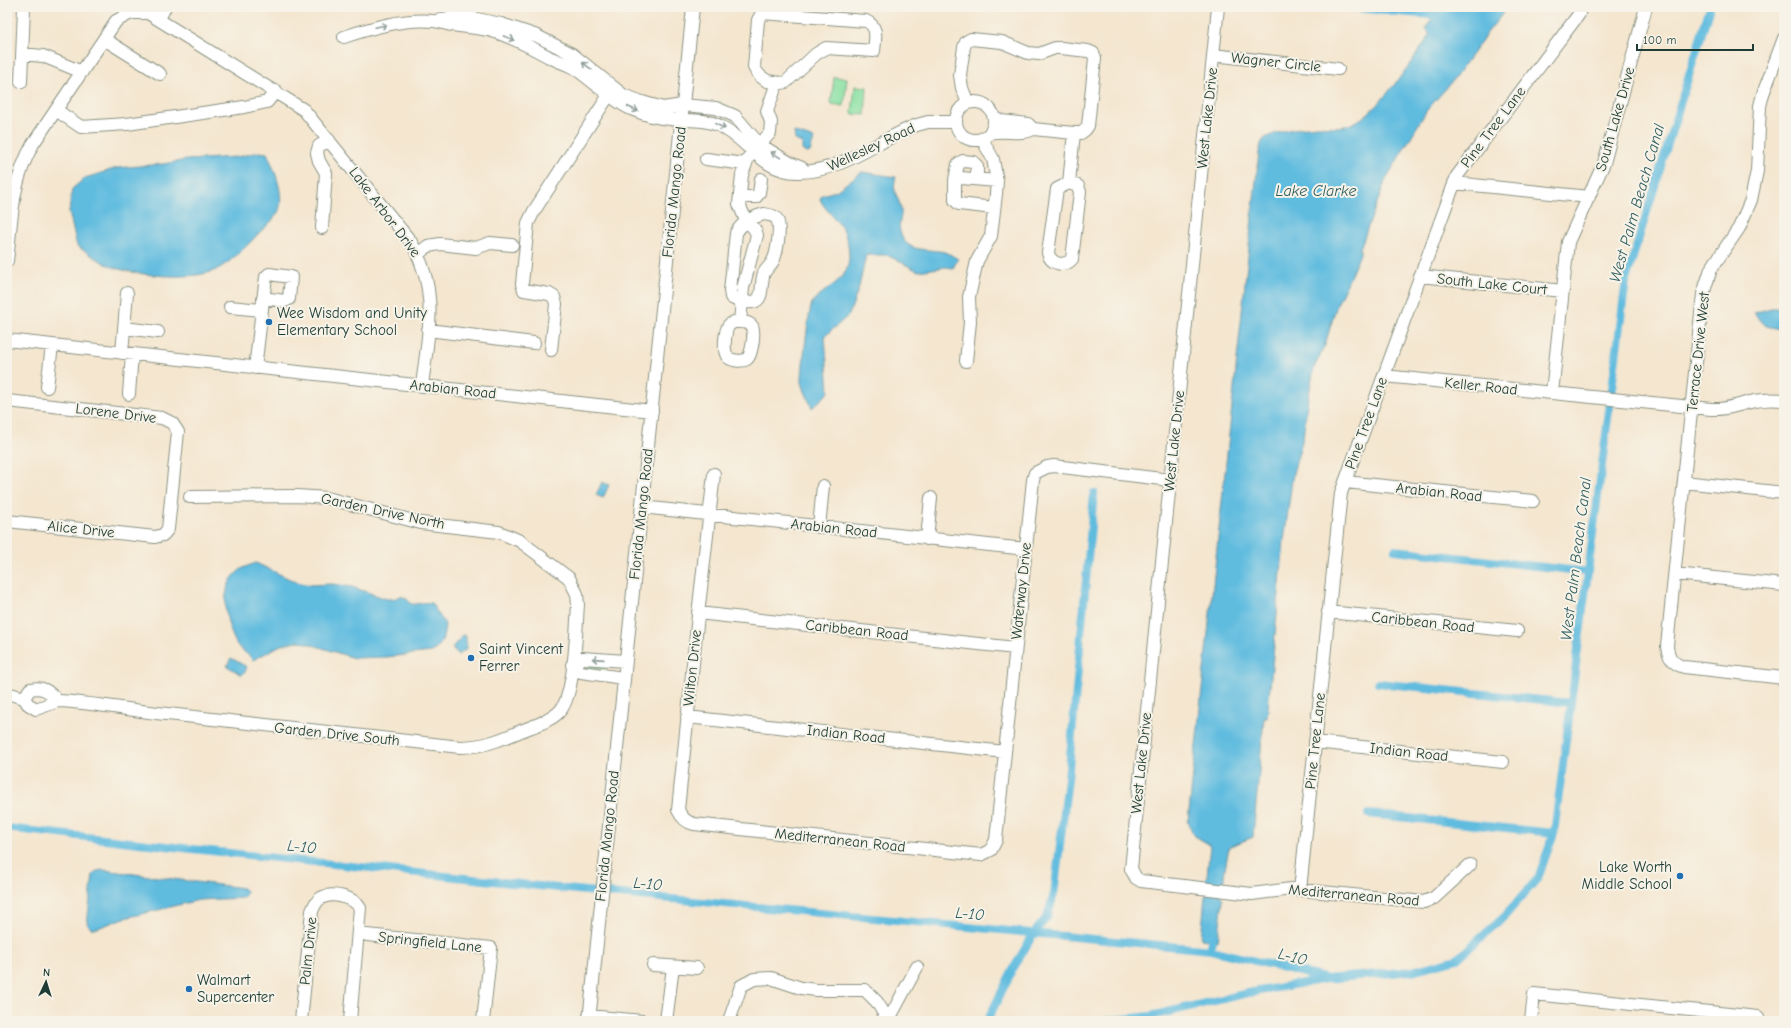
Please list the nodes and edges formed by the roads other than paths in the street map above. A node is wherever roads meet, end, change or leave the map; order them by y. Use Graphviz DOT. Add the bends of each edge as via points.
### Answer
graph roads {
  1 [pos="24,7"];
  2 [pos="165,7"];
  3 [pos="693,7"];
  4 [pos="1218,7"];
  5 [pos="1580,7"];
  6 [pos="1646,7"];
  7 [pos="129,10"];
  8 [pos="159,19"];
  9 [pos="344,37"];
  10 [pos="1784,38"];
  11 [pos="104,39"];
  12 [pos="22,54"];
  13 [pos="1213,55"];
  14 [pos="1338,69"];
  15 [pos="82,72"];
  16 [pos="160,74"];
  17 [pos="21,82"];
  18 [pos="777,83"];
  19 [pos="276,91"];
  20 [pos="612,92"];
  21 [pos="968,103"];
  22 [pos="683,105"];
  23 [pos="56,110"];
  24 [pos="994,118"];
  25 [pos="682,120"];
  26 [pos="955,122"];
  27 [pos="1033,129"];
  28 [pos="1074,133"];
  29 [pos="986,136"];
  30 [pos="329,140"];
  31 [pos="756,148"];
  32 [pos="706,159"];
  33 [pos="745,164"];
  34 [pos="761,179"];
  35 [pos="977,179"];
  36 [pos="955,180"];
  37 [pos="997,181"];
  38 [pos="1069,183"];
  39 [pos="1454,183"];
  40 [pos="740,194"];
  41 [pos="1588,197"];
  42 [pos="994,208"];
  43 [pos="747,221"];
  44 [pos="322,228"];
  45 [pos="512,245"];
  46 [pos="418,254"];
  47 [pos="7,261"];
  48 [pos="1420,276"];
  49 [pos="1563,291"];
  50 [pos="127,293"];
  51 [pos="263,298"];
  52 [pos="742,302"];
  53 [pos="230,308"];
  54 [pos="262,310"];
  55 [pos="740,322"];
  56 [pos="124,328"];
  57 [pos="428,330"];
  58 [pos="158,332"];
  59 [pos="7,340"];
  60 [pos="534,343"];
  61 [pos="52,345"];
  62 [pos="551,350"];
  63 [pos="127,353"];
  64 [pos="966,361"];
  65 [pos="255,368"];
  66 [pos="1384,376"];
  67 [pos="422,386"];
  68 [pos="48,387"];
  69 [pos="1552,393"];
  70 [pos="129,394"];
  71 [pos="7,400"];
  72 [pos="1784,400"];
  73 [pos="1692,408"];
  74 [pos="652,411"];
  75 [pos="714,474"];
  76 [pos="1170,480"];
  77 [pos="1345,482"];
  78 [pos="1684,482"];
  79 [pos="823,486"];
  80 [pos="1784,493"];
  81 [pos="190,497"];
  82 [pos="931,498"];
  83 [pos="1533,501"];
  84 [pos="642,507"];
  85 [pos="710,515"];
  86 [pos="7,521"];
  87 [pos="818,527"];
  88 [pos="156,537"];
  89 [pos="927,539"];
  90 [pos="1026,550"];
  91 [pos="1675,574"];
  92 [pos="1784,585"];
  93 [pos="1328,612"];
  94 [pos="698,613"];
  95 [pos="1517,631"];
  96 [pos="1015,648"];
  97 [pos="625,661"];
  98 [pos="572,665"];
  99 [pos="623,678"];
  100 [pos="1784,678"];
  101 [pos="7,693"];
  102 [pos="24,698"];
  103 [pos="58,700"];
  104 [pos="687,717"];
  105 [pos="1315,742"];
  106 [pos="1005,752"];
  107 [pos="1503,762"];
  108 [pos="684,820"];
  109 [pos="994,845"];
  110 [pos="1470,865"];
  111 [pos="1133,874"];
  112 [pos="1300,890"];
  113 [pos="367,935"];
  114 [pos="653,965"];
  115 [pos="673,967"];
  116 [pos="917,967"];
  117 [pos="697,968"];
  118 [pos="589,1019"];
  119 [pos="1758,1019"];
  120 [pos="301,1021"];
  121 [pos="350,1021"];
  122 [pos="483,1021"];
  123 [pos="642,1021"];
  124 [pos="666,1021"];
  125 [pos="729,1021"];
  126 [pos="888,1021"];
  127 [pos="1531,1021"];
  1 -- 12 [label="street"];
  2 -- 8 [label="street"];
  3 -- 22 [label="street, Florida Mango Road"];
  4 -- 13 [label="street, West Lake Drive"];
  5 -- 39 [label="street, Pine Tree Lane" via="1579,14"];
  6 -- 41 [label="street, South Lake Drive" via="1604,163"];
  7 -- 8 [label="street, Lake Arbor Drive" via="148,13"];
  7 -- 11 [label="street, Lake Arbor Drive" via="116,21"];
  8 -- 19 [label="street, Lake Arbor Drive"];
  9 -- 20 [label="street, one-way" via="392,24 467,17 537,36 572,54"];
  10 -- 73 [label="street, Terrace Drive West" via="1760,106 1757,171 1751,200 1739,228 1718,258 1703,294"];
  11 -- 15 [label="street, Lake Arbor Drive"];
  11 -- 16 [label="street"];
  12 -- 15 [label="street" via="43,56"];
  12 -- 17 [label="street"];
  13 -- 14 [label="street, Wagner Circle"];
  13 -- 76 [label="street, West Lake Drive"];
  15 -- 23 [label="street, Lake Arbor Drive"];
  18 -- 18 [label="street" via="763,79 754,67 758,20 762,13 866,21 872,23 875,28 874,51 826,48 786,82"];
  18 -- 31 [label="street" via="767,111 770,132"];
  19 -- 23 [label="street" via="267,102 128,124 81,127"];
  19 -- 30 [label="street, Lake Arbor Drive" via="304,110"];
  20 -- 22 [label="street, Wellesley Road" via="663,108"];
  20 -- 25 [label="street, Wellesley Road, one-way" via="619,102 646,115"];
  20 -- 62 [label="street" via="528,223 522,284 524,290 554,296 556,304"];
  21 -- 24 [label="street" via="984,104"];
  21 -- 26 [label="street" via="957,112"];
  21 -- 28 [label="street" via="960,75 964,47 971,39 1002,42 1028,53 1039,54 1055,48 1088,51 1095,58 1088,126 1081,133"];
  22 -- 25 [label="street, Florida Mango Road"];
  22 -- 31 [label="street, Wellesley Road" via="716,108 735,116"];
  23 -- 47 [label="street, Lake Arbor Drive" via="33,144 17,179"];
  24 -- 27 [label="street" via="1028,124"];
  24 -- 29 [label="street" via="994,124"];
  25 -- 31 [label="street, Wellesley Road, one-way" via="707,121"];
  25 -- 74 [label="street, Florida Mango Road"];
  26 -- 29 [label="street" via="964,137 970,140"];
  26 -- 31 [label="street, Wellesley Road" via="928,122 917,125 829,168 799,172 773,166"];
  27 -- 28 [label="street"];
  27 -- 29 [label="street" via="1027,133 1000,131"];
  28 -- 38 [label="street"];
  29 -- 37 [label="street"];
  30 -- 44 [label="street" via="319,146 317,153 318,161 326,173"];
  30 -- 46 [label="street, Lake Arbor Drive"];
  31 -- 33 [label="street"];
  32 -- 33 [label="street"];
  33 -- 40 [label="street"];
  34 -- 40 [label="street" via="756,197"];
  35 -- 36 [label="street"];
  35 -- 36 [label="street" via="977,166 973,162 963,161 958,164"];
  35 -- 37 [label="street"];
  36 -- 42 [label="street" via="954,195 959,204"];
  37 -- 42 [label="street"];
  38 -- 38 [label="street" via="1056,190 1048,254 1054,262 1063,264 1069,263 1072,259 1080,192 1078,186"];
  39 -- 41 [label="street"];
  39 -- 48 [label="street, Pine Tree Lane"];
  40 -- 43 [label="street" via="741,210"];
  41 -- 49 [label="street, South Lake Drive" via="1568,242"];
  42 -- 64 [label="street" via="991,236 976,261 969,297 970,322"];
  43 -- 52 [label="street" via="755,230 756,241 747,269"];
  43 -- 52 [label="street" via="736,233 730,291 731,297"];
  43 -- 52 [label="street" via="760,215 771,215 776,218 779,225 776,254 764,273 760,297 756,301"];
  45 -- 46 [label="street" via="490,243 476,248 440,244 428,246"];
  46 -- 57 [label="street, Lake Arbor Drive" via="429,287"];
  48 -- 49 [label="street, South Lake Court"];
  48 -- 66 [label="street, Pine Tree Lane"];
  49 -- 69 [label="street, South Lake Drive"];
  50 -- 56 [label="street"];
  51 -- 51 [label="street" via="266,277 269,274 291,277 289,299 285,301"];
  51 -- 54 [label="street"];
  52 -- 55 [label="street"];
  53 -- 54 [label="street"];
  54 -- 65 [label="street"];
  56 -- 58 [label="street"];
  56 -- 63 [label="street"];
  57 -- 60 [label="street"];
  57 -- 67 [label="street, Lake Arbor Drive"];
  59 -- 61 [label="street, Arabian Road"];
  61 -- 63 [label="street, Arabian Road"];
  61 -- 68 [label="street"];
  63 -- 65 [label="street, Arabian Road"];
  63 -- 70 [label="street"];
  65 -- 67 [label="street, Arabian Road"];
  66 -- 69 [label="street, Keller Road"];
  66 -- 77 [label="street, Pine Tree Lane"];
  67 -- 74 [label="street, Arabian Road"];
  69 -- 73 [label="street, Keller Road"];
  71 -- 88 [label="street, Lorene Drive" via="162,418 172,423 178,432 168,529 163,535"];
  72 -- 73 [label="street, Keller Road" via="1764,399 1722,410"];
  73 -- 78 [label="street, Terrace Drive West"];
  74 -- 84 [label="street, Florida Mango Road"];
  75 -- 85 [label="street, Wilton Drive"];
  76 -- 90 [label="street, Waterway Drive" via="1054,466 1040,469 1035,473 1033,480"];
  76 -- 111 [label="street, West Lake Drive" via="1130,863"];
  77 -- 83 [label="street, Arabian Road"];
  77 -- 93 [label="street, Pine Tree Lane" via="1341,493"];
  78 -- 80 [label="street"];
  78 -- 91 [label="street, Terrace Drive West"];
  79 -- 87 [label="street"];
  81 -- 98 [label="street, Garden Drive North" via="327,498 421,523 494,531 510,536 564,574 575,588 578,605"];
  82 -- 89 [label="street"];
  84 -- 85 [label="street, Arabian Road"];
  84 -- 97 [label="street, Florida Mango Road"];
  85 -- 87 [label="street, Arabian Road"];
  85 -- 94 [label="street, Wilton Drive"];
  86 -- 88 [label="street, Alice Drive"];
  87 -- 89 [label="street, Arabian Road"];
  89 -- 90 [label="street, Arabian Road"];
  90 -- 96 [label="street, Waterway Drive"];
  91 -- 92 [label="street"];
  91 -- 100 [label="street, Terrace Drive West" via="1667,646 1673,662 1684,667"];
  93 -- 95 [label="street, Caribbean Road"];
  93 -- 105 [label="street, Pine Tree Lane"];
  94 -- 96 [label="street, Caribbean Road"];
  94 -- 104 [label="street, Wilton Drive"];
  96 -- 106 [label="street, Waterway Drive"];
  97 -- 98 [label="street, one-way" via="584,658"];
  97 -- 99 [label="street, Florida Mango Road"];
  98 -- 99 [label="street" via="581,672"];
  98 -- 103 [label="street, Garden Drive South" via="568,697 563,708 554,716 497,742 472,747 139,712 121,707"];
  99 -- 118 [label="street, Florida Mango Road"];
  101 -- 102 [label="street, Garden Drive South"];
  102 -- 103 [label="street, Garden Drive South" via="28,704 36,708"];
  102 -- 103 [label="street" via="30,689 39,687 47,690"];
  104 -- 106 [label="street, Indian Road"];
  104 -- 108 [label="street, Wilton Drive" via="678,810"];
  105 -- 107 [label="street, Indian Road"];
  105 -- 112 [label="street, Pine Tree Lane"];
  106 -- 109 [label="street, Waterway Drive"];
  108 -- 109 [label="street, Mediterranean Road" via="694,824 981,855"];
  110 -- 112 [label="street, Mediterranean Road" via="1434,898 1424,902"];
  111 -- 112 [label="street, Mediterranean Road" via="1141,881 1258,894 1280,889"];
  113 -- 122 [label="street, Springfield Lane" via="491,948"];
  114 -- 115 [label="street"];
  115 -- 117 [label="street"];
  115 -- 124 [label="street"];
  116 -- 126 [label="street"];
  118 -- 123 [label="street"];
  119 -- 127 [label="street" via="1534,994"];
  120 -- 121 [label="street, Palm Drive" via="312,911 320,898 327,896 349,898 357,902 360,908"];
  125 -- 126 [label="street" via="741,986 754,979 771,978 816,990 865,990 877,1002"];
}
